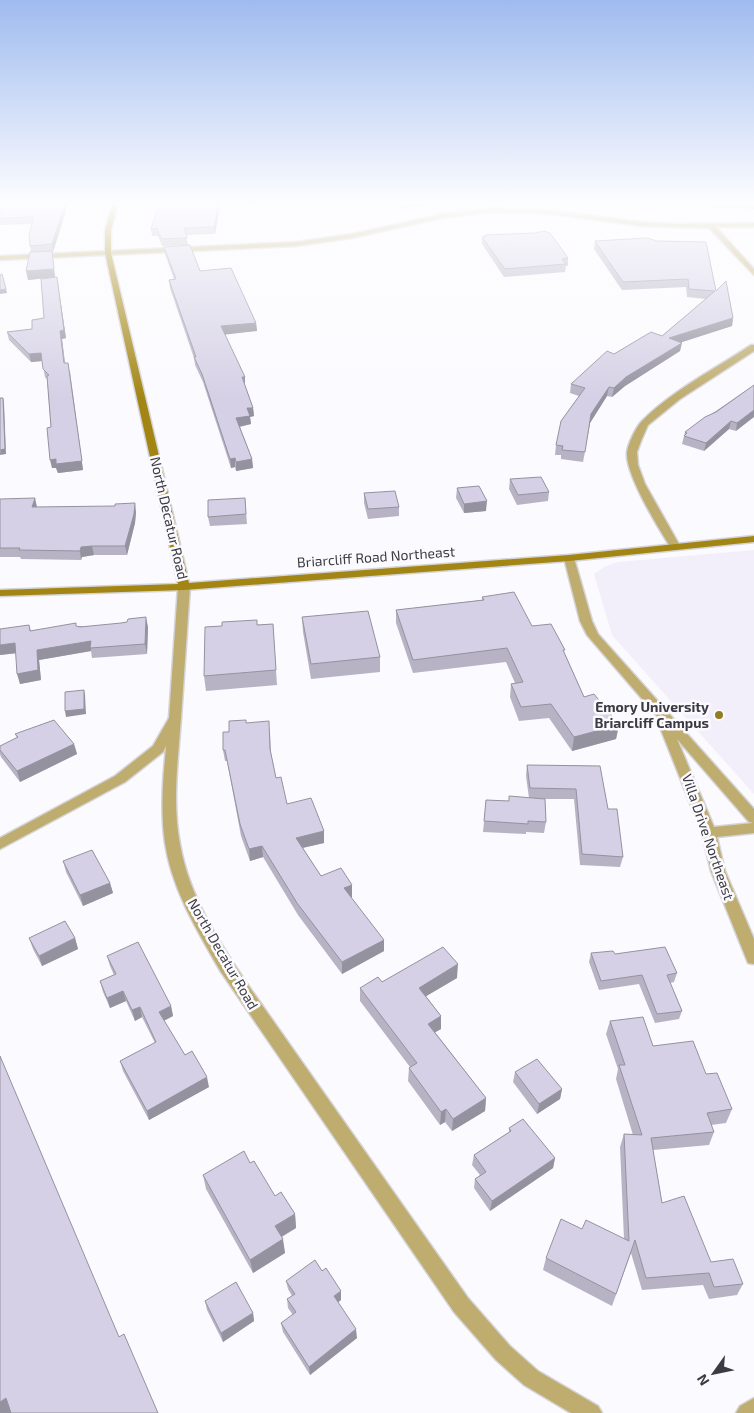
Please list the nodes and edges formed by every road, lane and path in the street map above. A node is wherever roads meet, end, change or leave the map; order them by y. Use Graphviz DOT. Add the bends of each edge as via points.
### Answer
graph roads {
  1 [pos="111,267"];
  2 [pos="754,347"];
  3 [pos="742,356"];
  4 [pos="754,361"];
  5 [pos="754,539"];
  6 [pos="675,546"];
  7 [pos="568,558"];
  8 [pos="184,587"];
  9 [pos="0,593"];
  10 [pos="661,715"];
  11 [pos="175,718"];
  12 [pos="754,818"];
  13 [pos="754,828"];
  14 [pos="709,833"];
  15 [pos="0,844"];
  16 [pos="754,958"];
  17 [pos="754,1409"];
  18 [pos="592,1413"];
  19 [pos="747,1413"];
  1 -- 8 [label="main road, North Decatur Road"];
  2 -- 3 [label="street"];
  3 -- 4 [label="street"];
  3 -- 6 [label="street" via="677,398 644,424 632,452 637,474"];
  5 -- 6 [label="main road, Briarcliff Road Northeast"];
  6 -- 7 [label="main road, Briarcliff Road Northeast"];
  7 -- 8 [label="main road, Briarcliff Road Northeast"];
  7 -- 10 [label="street" via="593,635"];
  8 -- 9 [label="main road, Briarcliff Road Northeast"];
  8 -- 11 [label="street, North Decatur Road"];
  10 -- 12 [label="street"];
  10 -- 14 [label="street, Villa Drive Northeast"];
  11 -- 15 [label="street" via="158,749 135,769"];
  11 -- 18 [label="street, North Decatur Road" via="170,806 177,861 198,916 236,980 462,1304 503,1353 531,1378"];
  13 -- 14 [label="street"];
  14 -- 16 [label="street, Villa Drive Northeast" via="718,871"];
  17 -- 19 [label="street"];
}
